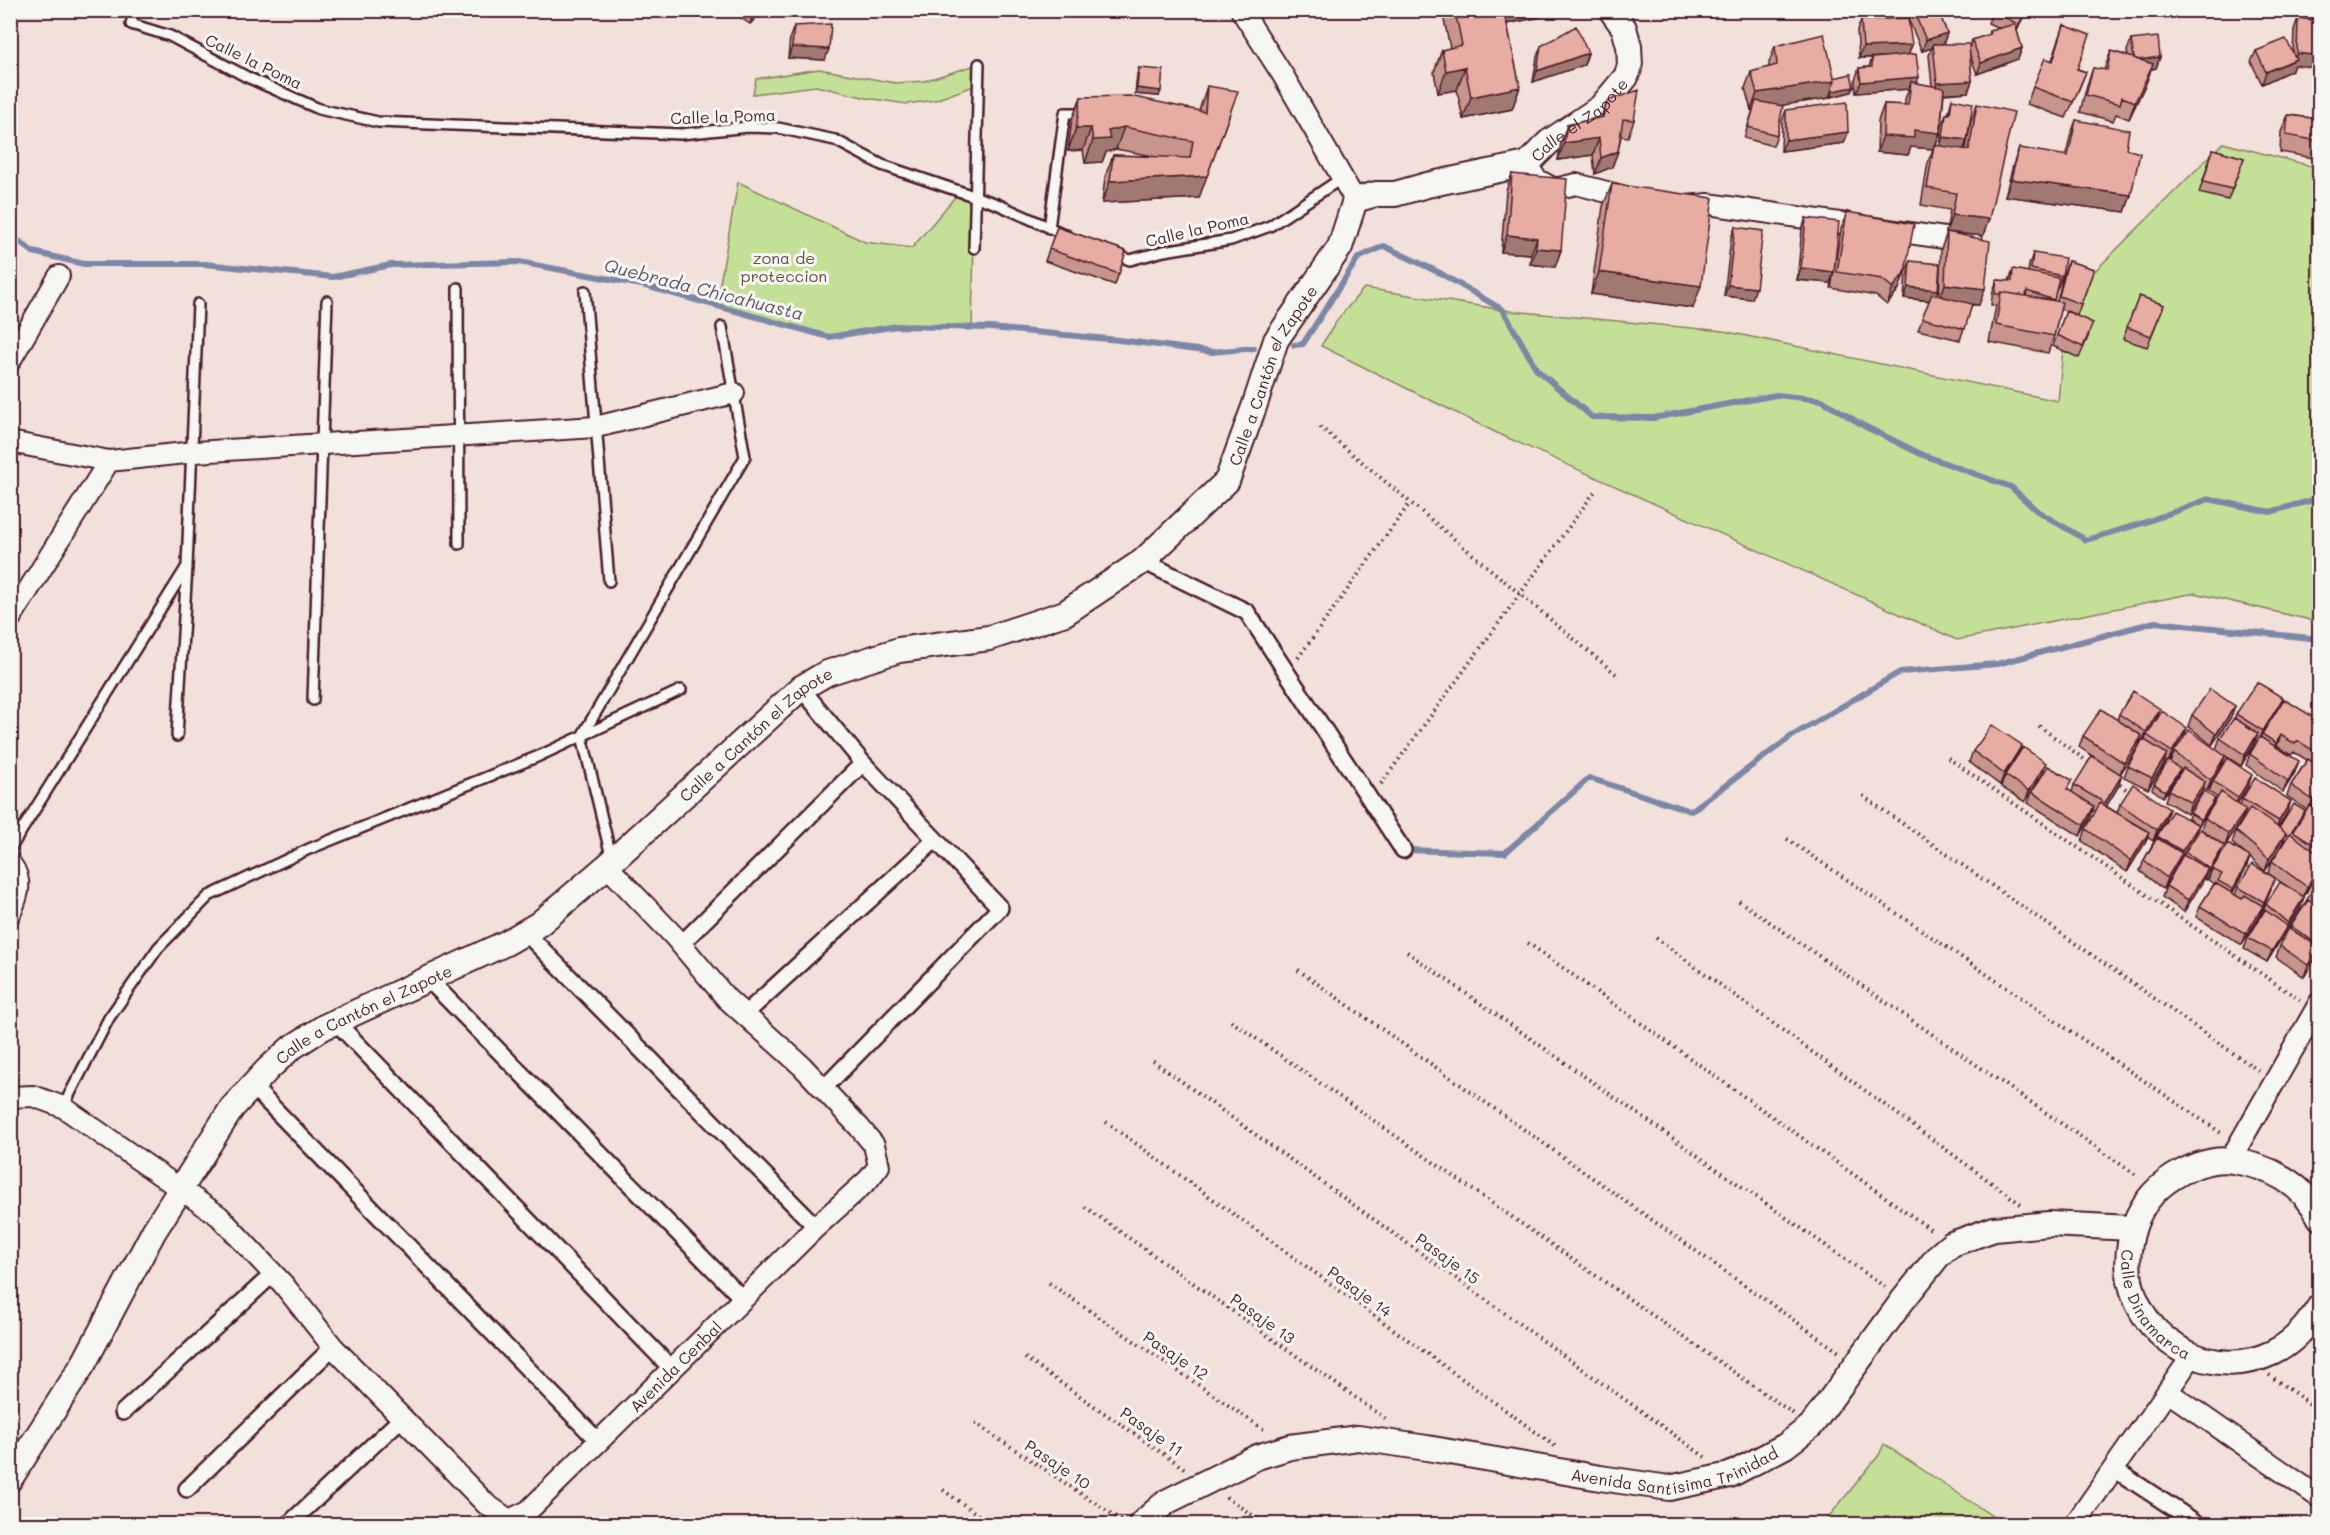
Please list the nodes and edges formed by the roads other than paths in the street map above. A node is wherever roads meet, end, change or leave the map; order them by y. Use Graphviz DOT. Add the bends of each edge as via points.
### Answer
graph roads {
  1 [pos="135,10"];
  2 [pos="1241,10"];
  3 [pos="1611,10"];
  4 [pos="979,64"];
  5 [pos="1101,113"];
  6 [pos="1527,164"];
  7 [pos="1342,178"];
  8 [pos="975,196"];
  9 [pos="1355,200"];
  10 [pos="1049,228"];
  11 [pos="1076,239"];
  12 [pos="1973,242"];
  13 [pos="974,248"];
  14 [pos="1102,250"];
  15 [pos="59,276"];
  16 [pos="458,288"];
  17 [pos="585,291"];
  18 [pos="327,301"];
  19 [pos="198,304"];
  20 [pos="722,327"];
  21 [pos="10,361"];
  22 [pos="734,393"];
  23 [pos="596,427"];
  24 [pos="459,435"];
  25 [pos="10,442"];
  26 [pos="322,444"];
  27 [pos="192,453"];
  28 [pos="109,461"];
  29 [pos="459,544"];
  30 [pos="1143,561"];
  31 [pos="188,566"];
  32 [pos="609,581"];
  33 [pos="10,619"];
  34 [pos="801,688"];
  35 [pos="681,690"];
  36 [pos="313,699"];
  37 [pos="582,735"];
  38 [pos="177,736"];
  39 [pos="863,763"];
  40 [pos="935,840"];
  41 [pos="10,849"];
  42 [pos="1403,850"];
  43 [pos="10,863"];
  44 [pos="610,864"];
  45 [pos="10,914"];
  46 [pos="525,932"];
  47 [pos="681,944"];
  48 [pos="429,980"];
  49 [pos="2317,1007"];
  50 [pos="744,1015"];
  51 [pos="335,1021"];
  52 [pos="252,1086"];
  53 [pos="824,1089"];
  54 [pos="10,1097"];
  55 [pos="63,1107"];
  56 [pos="2234,1152"];
  57 [pos="182,1188"];
  58 [pos="2318,1209"];
  59 [pos="816,1227"];
  60 [pos="2132,1228"];
  61 [pos="273,1274"];
  62 [pos="743,1299"];
  63 [pos="2319,1306"];
  64 [pos="333,1347"];
  65 [pos="2192,1356"];
  66 [pos="672,1369"];
  67 [pos="2168,1392"];
  68 [pos="123,1412"];
  69 [pos="403,1417"];
  70 [pos="598,1441"];
  71 [pos="2114,1469"];
  72 [pos="10,1479"];
  73 [pos="187,1489"];
  74 [pos="2319,1498"];
  75 [pos="289,1524"];
  76 [pos="1141,1524"];
  77 [pos="2075,1524"];
  78 [pos="2198,1524"];
  1 -- 8 [label="lane, Calle la Poma" via="131,24 170,36 319,109 378,123 681,134 778,128 835,140 882,165"];
  2 -- 7 [label="street"];
  3 -- 6 [label="street, Calle el Zapote" via="1624,28 1629,46 1626,77 1601,107 1549,142"];
  4 -- 8 [label="lane"];
  5 -- 10 [label="lane" via="1065,113"];
  6 -- 9 [label="street, Calle el Zapote"];
  6 -- 12 [label="street" via="1536,179 1556,189 1576,184 1658,206 1708,204"];
  7 -- 9 [label="street"];
  7 -- 14 [label="lane, Calle la Poma" via="1270,226 1230,240 1130,260"];
  8 -- 10 [label="lane, Calle la Poma"];
  8 -- 13 [label="lane"];
  9 -- 30 [label="street, Calle a Cantón el Zapote" via="1340,247 1276,340 1227,481"];
  10 -- 11 [label="lane, Calle la Poma"];
  15 -- 21 [label="street"];
  16 -- 24 [label="lane"];
  17 -- 23 [label="lane"];
  18 -- 26 [label="lane"];
  19 -- 27 [label="lane"];
  20 -- 22 [label="lane"];
  22 -- 23 [label="street"];
  22 -- 37 [label="lane" via="745,457"];
  23 -- 24 [label="street"];
  23 -- 32 [label="lane"];
  24 -- 26 [label="street"];
  24 -- 29 [label="lane"];
  25 -- 28 [label="street"];
  26 -- 27 [label="street"];
  26 -- 36 [label="lane"];
  27 -- 28 [label="street"];
  27 -- 31 [label="lane"];
  28 -- 33 [label="street"];
  30 -- 34 [label="street, Calle a Cantón el Zapote" via="1065,613 989,638 899,650 827,673"];
  30 -- 42 [label="street" via="1247,612"];
  31 -- 38 [label="lane"];
  31 -- 41 [label="lane"];
  34 -- 39 [label="street"];
  34 -- 44 [label="street, Calle a Cantón el Zapote"];
  35 -- 37 [label="lane"];
  37 -- 44 [label="lane"];
  37 -- 55 [label="lane" via="309,849 209,896 158,948 139,974 109,1018"];
  39 -- 40 [label="street"];
  39 -- 47 [label="street"];
  40 -- 50 [label="street"];
  40 -- 53 [label="street" via="1000,908"];
  43 -- 45 [label="street" via="17,873 20,892"];
  44 -- 46 [label="street, Calle a Cantón el Zapote"];
  44 -- 47 [label="street, Avenida Cenbal"];
  46 -- 48 [label="street, Calle a Cantón el Zapote"];
  46 -- 59 [label="street"];
  47 -- 50 [label="street, Avenida Cenbal"];
  48 -- 51 [label="street, Calle a Cantón el Zapote"];
  48 -- 62 [label="street"];
  49 -- 56 [label="street"];
  50 -- 53 [label="street, Avenida Cenbal"];
  51 -- 52 [label="street, Calle a Cantón el Zapote" via="291,1048"];
  51 -- 66 [label="street"];
  52 -- 57 [label="street, Calle a Cantón el Zapote" via="228,1115"];
  52 -- 70 [label="street"];
  53 -- 59 [label="street, Avenida Cenbal" via="874,1145 879,1166"];
  54 -- 55 [label="street, Avenida Cenbal" via="33,1096"];
  55 -- 57 [label="street, Avenida Cenbal"];
  56 -- 58 [label="street, Calle Dinamarca" via="2293,1184"];
  56 -- 60 [label="street, Calle Dinamarca" via="2178,1173 2157,1189"];
  57 -- 61 [label="street, Avenida Cenbal" via="219,1216"];
  57 -- 72 [label="street, Calle a Cantón el Zapote" via="154,1231 84,1363"];
  59 -- 62 [label="street, Avenida Cenbal"];
  60 -- 65 [label="street, Calle Dinamarca" via="2127,1259 2131,1290 2144,1318 2165,1340"];
  60 -- 76 [label="street, Avenida Santísima Trinidad" via="2049,1224 1994,1229 1953,1245 1939,1255 1903,1300 1811,1426 1785,1446 1730,1475 1669,1488 1358,1438 1290,1447 1257,1457 1166,1502"];
  61 -- 64 [label="street, Avenida Cenbal"];
  61 -- 68 [label="street"];
  62 -- 66 [label="street, Avenida Cenbal"];
  63 -- 65 [label="street, Calle Dinamarca" via="2309,1324 2272,1353 2230,1363"];
  64 -- 69 [label="street, Avenida Cenbal"];
  64 -- 73 [label="street"];
  65 -- 67 [label="street"];
  66 -- 70 [label="street, Avenida Cenbal"];
  67 -- 71 [label="street"];
  67 -- 74 [label="street"];
  69 -- 70 [label="street, Avenida Cenbal" via="486,1503 509,1520 528,1511"];
  69 -- 75 [label="street"];
  71 -- 77 [label="street"];
  71 -- 78 [label="street"];
}
